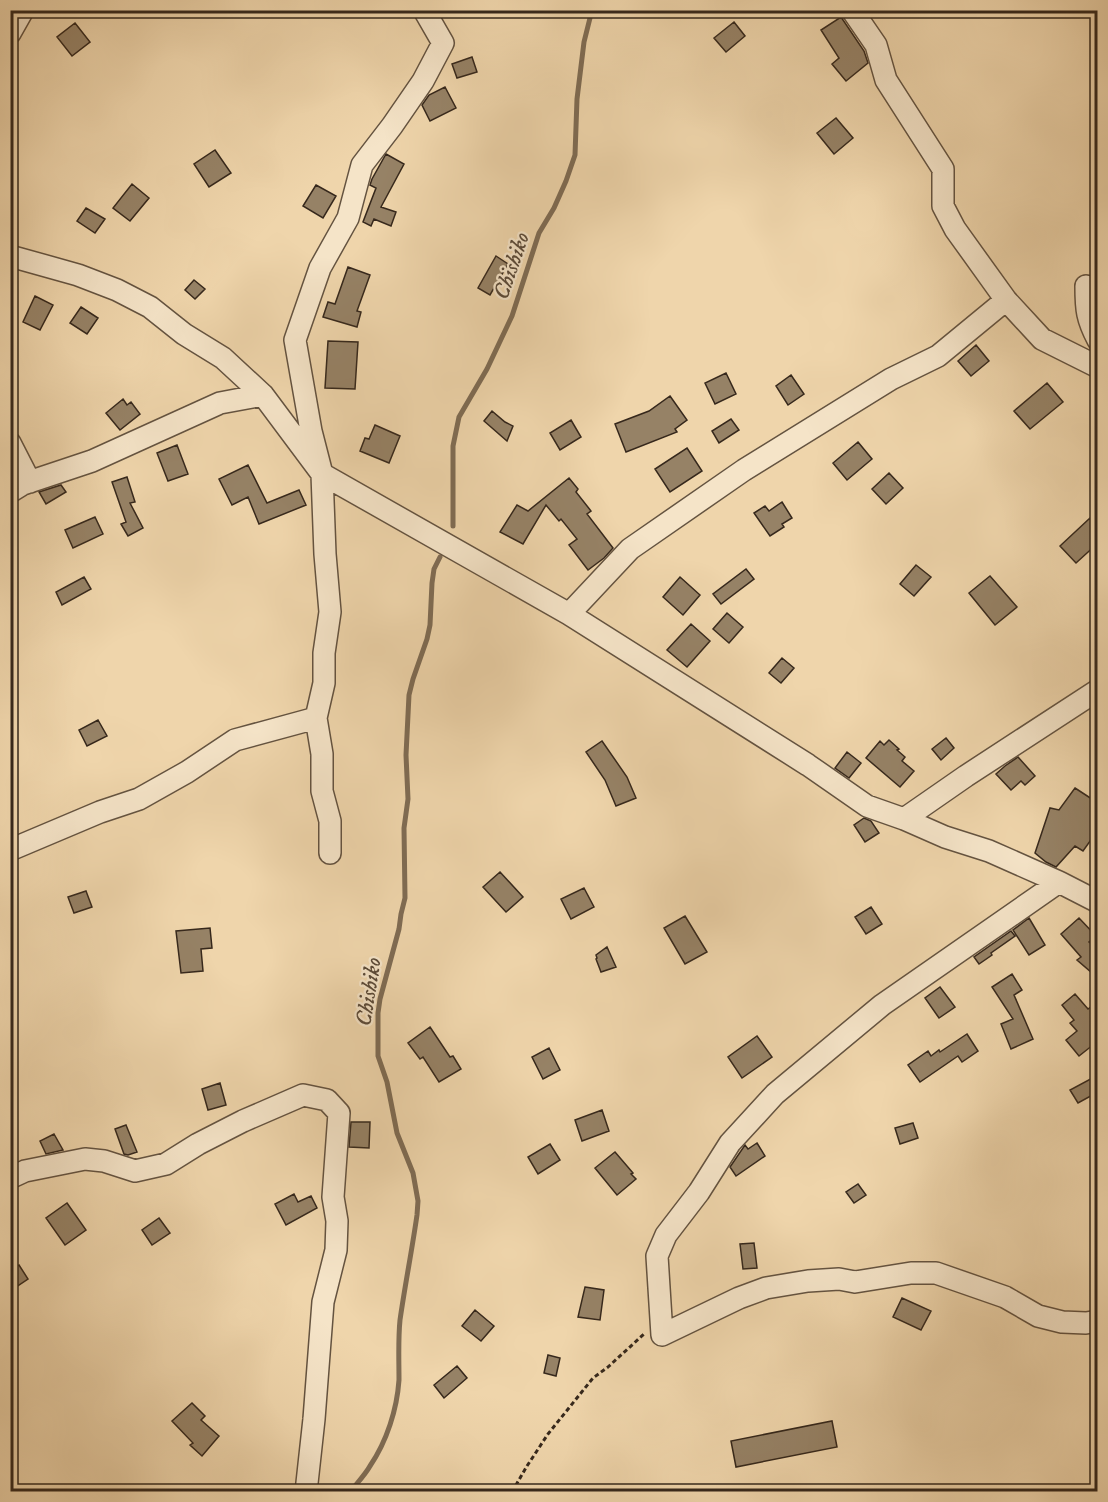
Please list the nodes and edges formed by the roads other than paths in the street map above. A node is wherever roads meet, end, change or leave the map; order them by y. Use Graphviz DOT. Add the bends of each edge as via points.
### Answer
graph roads {
  1 [pos="22,10"];
  2 [pos="424,10"];
  3 [pos="852,10"];
  4 [pos="10,33"];
  5 [pos="10,256"];
  6 [pos="1086,286"];
  7 [pos="1006,300"];
  8 [pos="1098,340"];
  9 [pos="1098,367"];
  10 [pos="263,394"];
  11 [pos="10,443"];
  12 [pos="322,474"];
  13 [pos="30,482"];
  14 [pos="10,492"];
  15 [pos="569,614"];
  16 [pos="1098,690"];
  17 [pos="316,718"];
  18 [pos="904,819"];
  19 [pos="10,850"];
  20 [pos="330,854"];
  21 [pos="1059,882"];
  22 [pos="1098,902"];
  23 [pos="10,1178"];
  24 [pos="1098,1322"];
  25 [pos="306,1491"];
  1 -- 4 [label="street"];
  2 -- 12 [label="street" via="443,43 423,81 362,165 348,218 320,268 295,340"];
  3 -- 7 [label="street" via="876,45 886,80 943,169 942,206"];
  5 -- 10 [label="street" via="78,275 150,307 223,358"];
  6 -- 8 [label="street" via="1086,310"];
  7 -- 9 [label="street" via="1042,339"];
  7 -- 15 [label="street" via="938,356 891,378 744,470 630,549"];
  10 -- 12 [label="street"];
  10 -- 13 [label="street" via="220,403 92,461"];
  11 -- 13 [label="street"];
  12 -- 15 [label="street"];
  12 -- 17 [label="street" via="330,612 324,683"];
  13 -- 14 [label="street"];
  15 -- 18 [label="street" via="867,806"];
  16 -- 18 [label="street"];
  17 -- 19 [label="street" via="235,740 139,799"];
  17 -- 20 [label="street" via="322,754 322,791 330,821"];
  18 -- 21 [label="street"];
  21 -- 22 [label="street"];
  21 -- 24 [label="street" via="882,1005 775,1094 730,1143 666,1235 657,1256 662,1335 766,1288 808,1281 855,1282 911,1273 936,1273 1005,1297 1038,1316 1062,1322"];
  23 -- 25 [label="street" via="85,1159 135,1171 166,1164 243,1121 303,1095 327,1100 339,1113 333,1197 336,1250 323,1302"];
}
